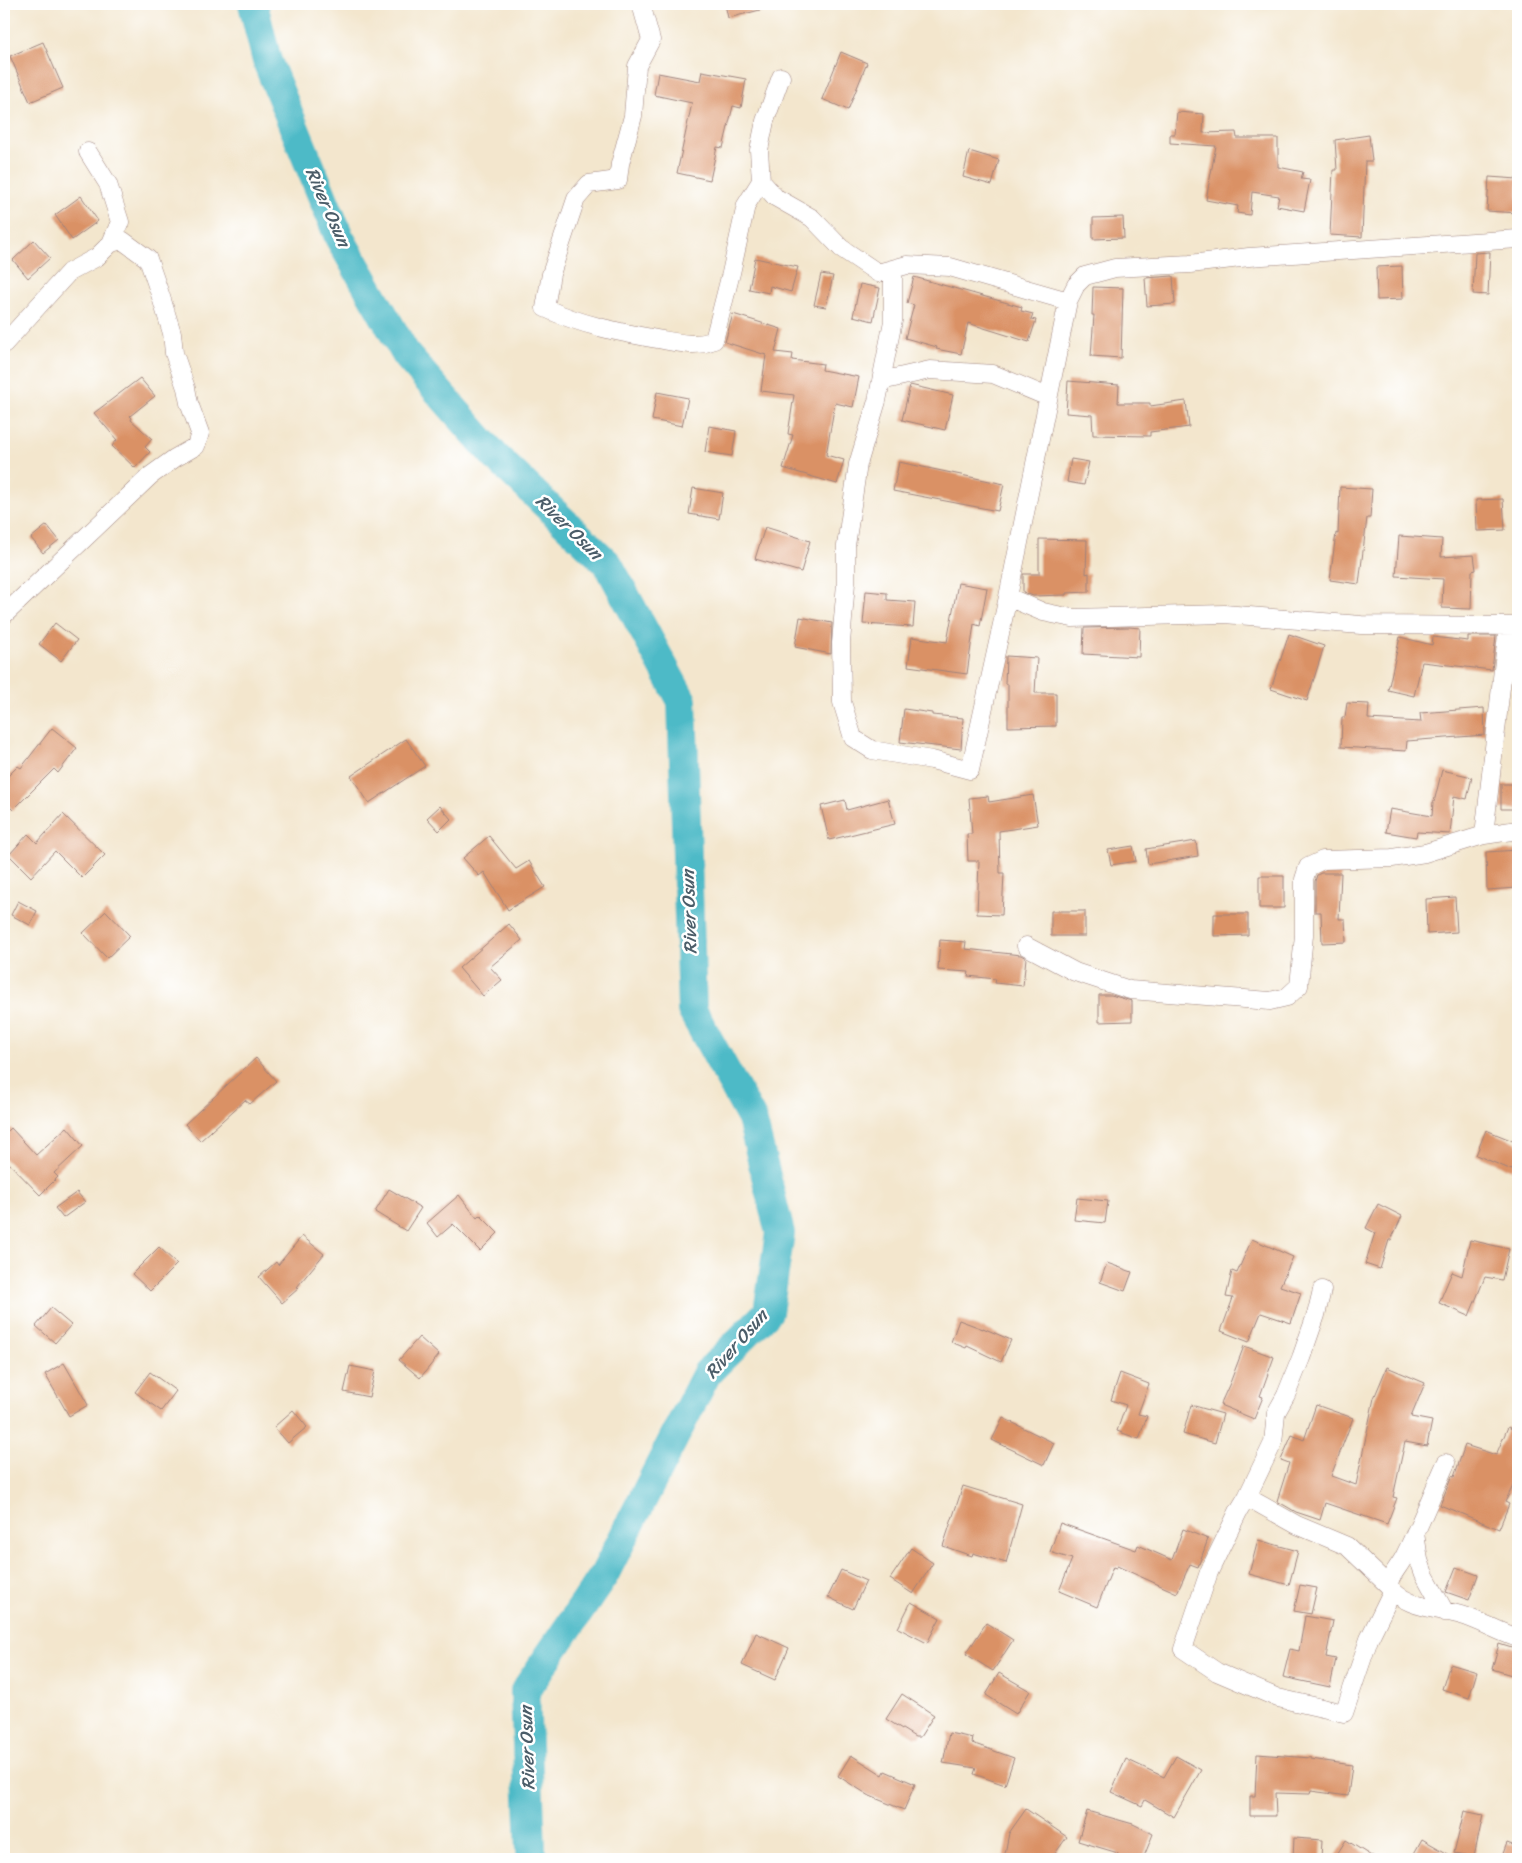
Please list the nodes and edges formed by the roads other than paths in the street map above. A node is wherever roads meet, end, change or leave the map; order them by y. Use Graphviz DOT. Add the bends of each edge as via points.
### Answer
graph roads {
  1 [pos="640,4"];
  2 [pos="781,77"];
  3 [pos="88,152"];
  4 [pos="761,180"];
  5 [pos="1518,239"];
  6 [pos="111,243"];
  7 [pos="893,269"];
  8 [pos="1068,301"];
  9 [pos="4,344"];
  10 [pos="881,381"];
  11 [pos="1048,397"];
  12 [pos="1008,596"];
  13 [pos="4,615"];
  14 [pos="1513,626"];
  15 [pos="1518,830"];
  16 [pos="1484,835"];
  17 [pos="1026,946"];
  18 [pos="1322,1290"];
  19 [pos="1446,1463"];
  20 [pos="1247,1497"];
  21 [pos="1415,1533"];
  22 [pos="1390,1589"];
  23 [pos="1445,1612"];
  24 [pos="1518,1638"];
  1 -- 4 [label="street" via="651,40 638,66 633,116 618,180 589,184 576,199 551,274 546,308 610,331 678,342 704,344 714,340 746,205"];
  2 -- 4 [label="street" via="765,121 759,150"];
  3 -- 6 [label="street" via="108,184 120,222"];
  4 -- 7 [label="street" via="775,198 812,218 841,248 878,272"];
  5 -- 8 [label="street" via="1114,268 1085,276"];
  6 -- 9 [label="street" via="97,257 69,272"];
  6 -- 13 [label="street" via="122,240 148,259 200,433 196,446 150,476"];
  7 -- 8 [label="street" via="907,265 950,268"];
  7 -- 10 [label="street" via="893,321"];
  8 -- 11 [label="street"];
  10 -- 11 [label="street" via="930,370 993,374"];
  10 -- 12 [label="street" via="858,464 846,546 841,643 842,702 853,738 872,750 970,770"];
  11 -- 12 [label="street"];
  12 -- 14 [label="street" via="1043,612 1072,618 1224,614 1361,624"];
  14 -- 16 [label="street"];
  15 -- 16 [label="street"];
  16 -- 17 [label="street" via="1424,853 1392,858 1323,860 1308,867 1304,878 1304,935 1299,986 1286,997 1270,1001 1130,990 1075,972"];
  18 -- 20 [label="street" via="1304,1350 1276,1412 1272,1443"];
  19 -- 21 [label="street"];
  20 -- 22 [label="street" via="1296,1524 1347,1546"];
  20 -- 22 [label="street" via="1209,1572 1183,1649 1217,1672 1278,1698 1344,1713"];
  21 -- 22 [label="street" via="1390,1578"];
  21 -- 23 [label="street" via="1424,1574"];
  22 -- 23 [label="street" via="1419,1605"];
  23 -- 24 [label="street"];
}
